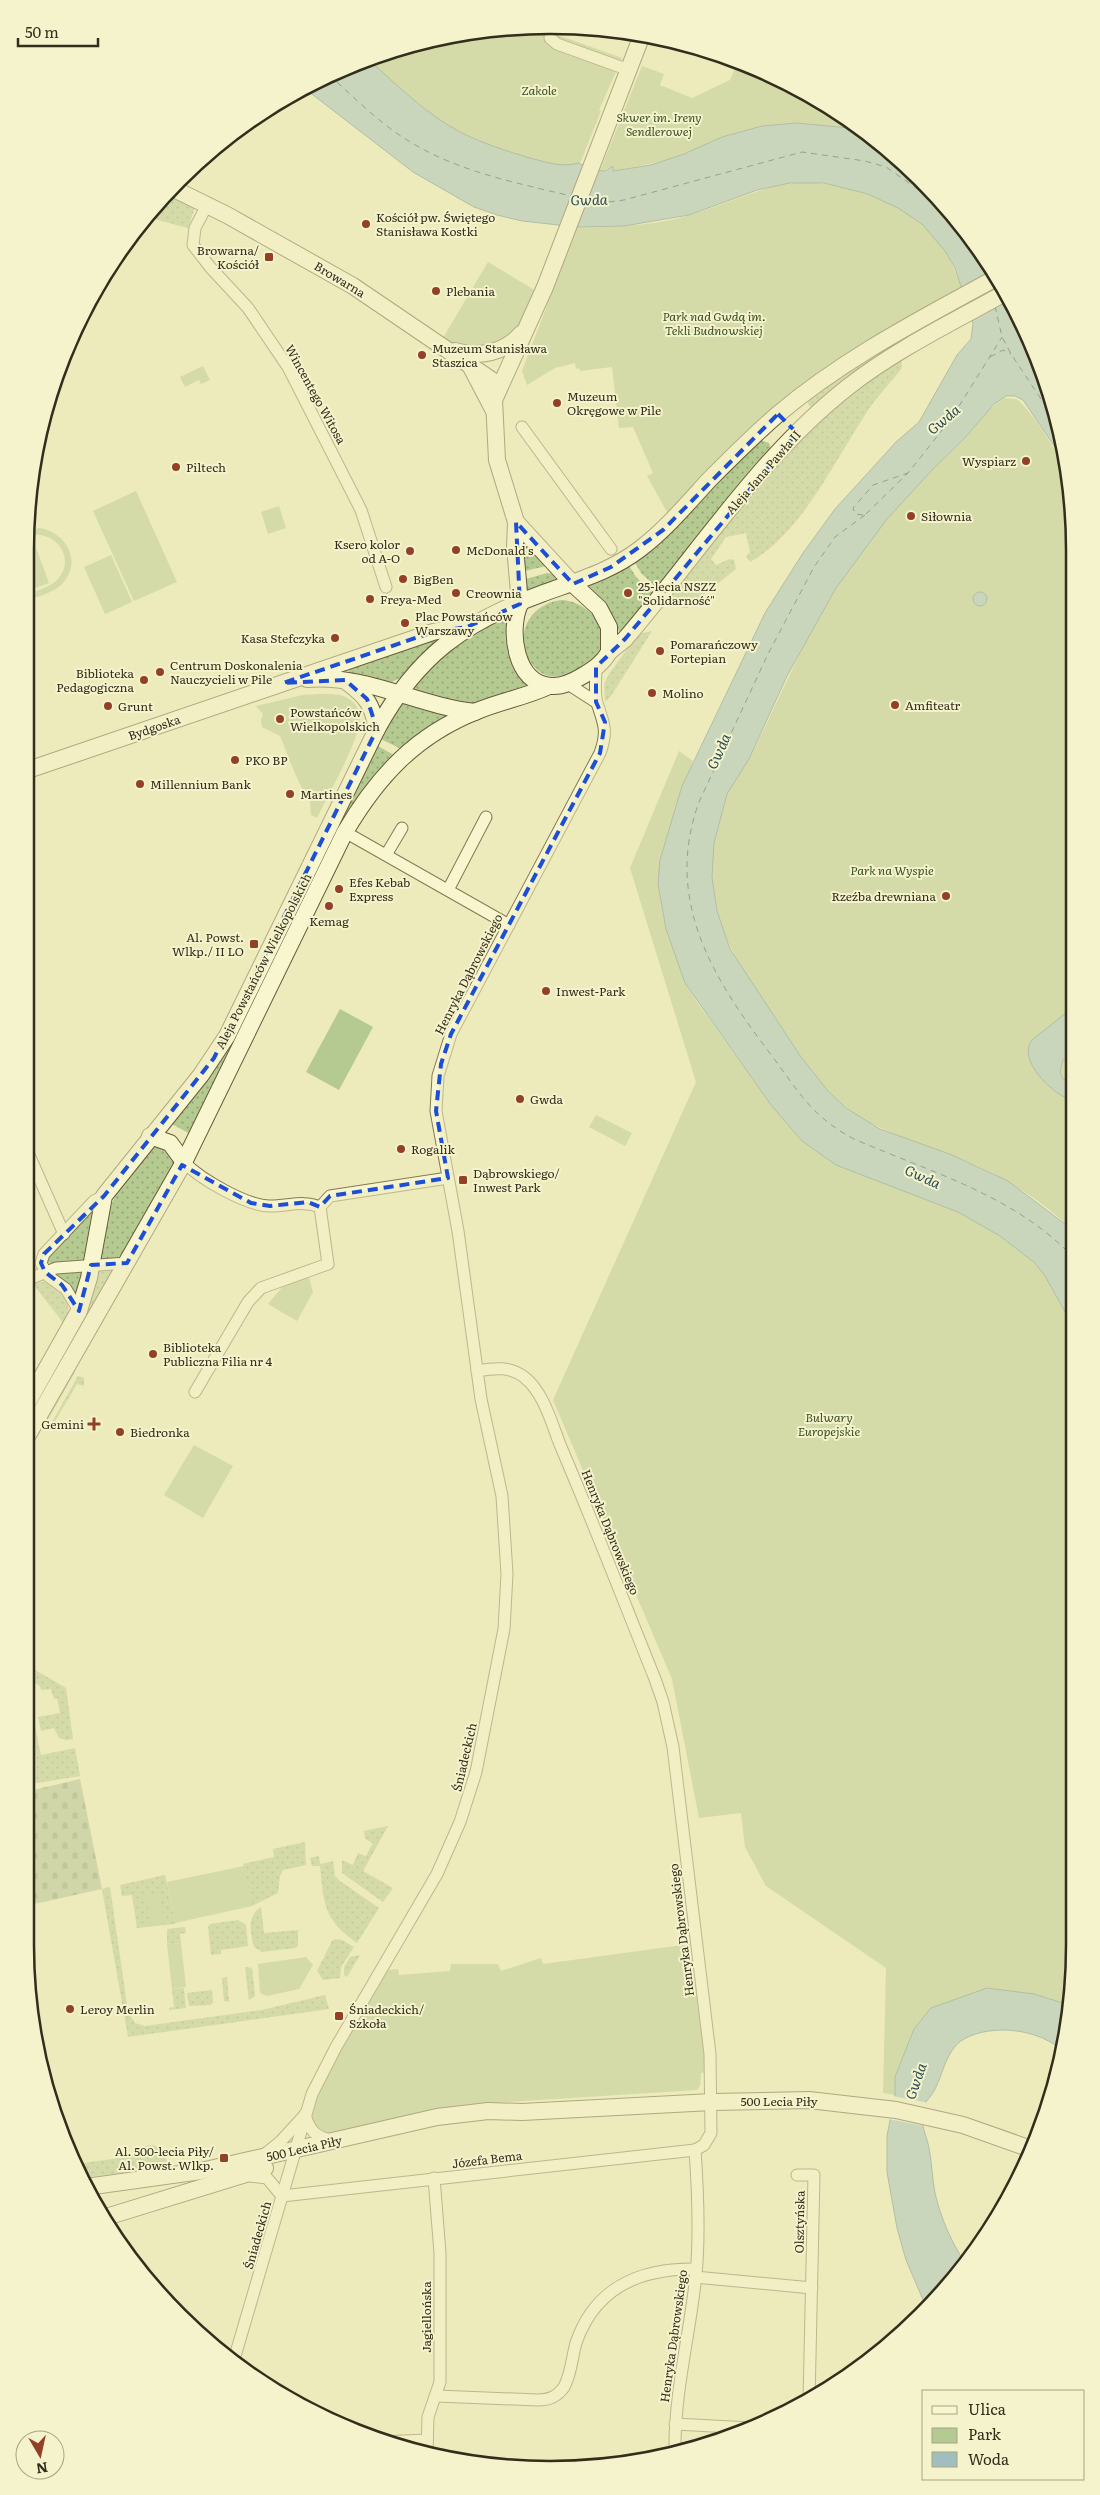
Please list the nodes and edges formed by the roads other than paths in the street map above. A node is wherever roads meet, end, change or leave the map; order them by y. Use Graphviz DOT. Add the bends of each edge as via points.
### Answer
graph roads {
  1 [pos="550,34"];
  2 [pos="639,42"];
  3 [pos="629,70"];
  4 [pos="179,191"];
  5 [pos="207,205"];
  6 [pos="990,281"];
  7 [pos="999,296"];
  8 [pos="527,326"];
  9 [pos="448,349"];
  10 [pos="465,360"];
  11 [pos="499,385"];
  12 [pos="493,410"];
  13 [pos="778,414"];
  14 [pos="522,426"];
  15 [pos="797,433"];
  16 [pos="516,522"];
  17 [pos="611,549"];
  18 [pos="573,584"];
  19 [pos="386,587"];
  20 [pos="520,604"];
  21 [pos="467,628"];
  22 [pos="609,652"];
  23 [pos="596,667"];
  24 [pos="345,680"];
  25 [pos="283,683"];
  26 [pos="568,684"];
  27 [pos="549,686"];
  28 [pos="398,693"];
  29 [pos="596,702"];
  30 [pos="475,712"];
  31 [pos="377,729"];
  32 [pos="34,768"];
  33 [pos="486,817"];
  34 [pos="402,828"];
  35 [pos="345,832"];
  36 [pos="386,855"];
  37 [pos="448,890"];
  38 [pos="509,926"];
  39 [pos="150,1136"];
  40 [pos="184,1162"];
  41 [pos="34,1166"];
  42 [pos="448,1178"];
  43 [pos="104,1196"];
  44 [pos="320,1207"];
  45 [pos="64,1234"];
  46 [pos="127,1263"];
  47 [pos="91,1265"];
  48 [pos="45,1272"];
  49 [pos="34,1277"];
  50 [pos="79,1311"];
  51 [pos="477,1371"];
  52 [pos="34,1391"];
  53 [pos="195,1392"];
  54 [pos="34,1424"];
  55 [pos="712,2102"];
  56 [pos="522,2112"];
  57 [pos="305,2114"];
  58 [pos="337,2140"];
  59 [pos="1025,2147"];
  60 [pos="695,2150"];
  61 [pos="294,2156"];
  62 [pos="258,2159"];
  63 [pos="797,2175"];
  64 [pos="434,2178"];
  65 [pos="221,2180"];
  66 [pos="94,2186"];
  67 [pos="282,2196"];
  68 [pos="111,2216"];
  69 [pos="696,2273"];
  70 [pos="812,2288"];
  71 [pos="235,2355"];
  72 [pos="810,2391"];
  73 [pos="437,2396"];
  74 [pos="675,2424"];
  75 [pos="734,2427"];
  76 [pos="427,2440"];
  77 [pos="406,2441"];
  78 [pos="427,2446"];
  79 [pos="675,2446"];
  1 -- 3 [label="street" via="550,38 557,44"];
  2 -- 3 [label="main road"];
  3 -- 8 [label="main road"];
  4 -- 5 [label="main road, Browarna"];
  5 -- 9 [label="main road, Browarna" via="346,282"];
  5 -- 19 [label="street, Wincentego Witosa" via="195,228 193,245 248,308 288,367 361,510"];
  6 -- 13 [label="main road" via="842,364"];
  7 -- 15 [label="main road, Aleja Jana Pawła II" via="863,376"];
  8 -- 9 [label="main road" via="515,341 494,352 469,354"];
  8 -- 11 [label="main road"];
  9 -- 10 [label="main road, Browarna"];
  10 -- 11 [label="main road, Browarna"];
  10 -- 12 [label="main road"];
  11 -- 12 [label="main road"];
  12 -- 16 [label="main road" via="497,460"];
  13 -- 15 [label="main road"];
  13 -- 18 [label="main road" via="663,530 611,567"];
  14 -- 17 [label="street"];
  15 -- 22 [label="main road, Aleja Jana Pawła II" via="757,477 630,633"];
  16 -- 18 [label="main road"];
  16 -- 20 [label="main road"];
  18 -- 20 [label="main road"];
  18 -- 22 [label="main road" via="599,608 607,621"];
  20 -- 21 [label="main road, Aleja Powstańców Wielkopolskich"];
  20 -- 27 [label="main road" via="514,626 514,641 520,661 530,675"];
  21 -- 25 [label="main road, Bydgoska" via="456,626 433,632"];
  21 -- 28 [label="main road, Aleja Powstańców Wielkopolskich" via="428,658"];
  22 -- 23 [label="main road"];
  23 -- 26 [label="main road"];
  23 -- 29 [label="street, Henryka Dąbrowskiego"];
  24 -- 25 [label="main road, Bydgoska" via="309,679"];
  24 -- 28 [label="main road, Bydgoska"];
  24 -- 31 [label="main road" via="367,699"];
  25 -- 32 [label="main road, Bydgoska"];
  26 -- 27 [label="main road"];
  26 -- 29 [label="street"];
  27 -- 30 [label="main road, Aleja Powstańców Wielkopolskich" via="526,697"];
  28 -- 30 [label="main road, Bydgoska"];
  28 -- 31 [label="main road, Aleja Powstańców Wielkopolskich"];
  29 -- 38 [label="street, Henryka Dąbrowskiego" via="605,722 600,753"];
  30 -- 35 [label="main road, Aleja Powstańców Wielkopolskich" via="442,728 402,757 371,790"];
  31 -- 39 [label="main road, Aleja Powstańców Wielkopolskich" via="227,1036 201,1075"];
  33 -- 37 [label="street"];
  34 -- 36 [label="street"];
  35 -- 36 [label="street"];
  35 -- 40 [label="main road, Aleja Powstańców Wielkopolskich"];
  36 -- 37 [label="street"];
  37 -- 38 [label="street"];
  38 -- 42 [label="street, Henryka Dąbrowskiego" via="452,1034 441,1064 436,1111"];
  39 -- 40 [label="main road" via="170,1143"];
  39 -- 43 [label="main road, Aleja Powstańców Wielkopolskich"];
  40 -- 44 [label="street" via="192,1171 251,1203 270,1206 308,1202"];
  40 -- 46 [label="main road, Aleja Powstańców Wielkopolskich"];
  41 -- 45 [label="street"];
  42 -- 44 [label="street" via="330,1196"];
  42 -- 51 [label="street, Henryka Dąbrowskiego"];
  43 -- 45 [label="street" via="94,1201"];
  43 -- 47 [label="main road, Aleja Powstańców Wielkopolskich"];
  44 -- 53 [label="street" via="328,1264 260,1288 248,1302"];
  45 -- 48 [label="street" via="44,1254 41,1264"];
  46 -- 47 [label="street"];
  46 -- 54 [label="main road, Aleja Powstańców Wielkopolskich"];
  47 -- 48 [label="street"];
  47 -- 50 [label="main road, Aleja Powstańców Wielkopolskich"];
  48 -- 49 [label="street"];
  48 -- 50 [label="street" via="62,1285"];
  50 -- 52 [label="main road, Aleja Powstańców Wielkopolskich"];
  51 -- 55 [label="street, Henryka Dąbrowskiego" via="510,1370 524,1377 536,1392 572,1472 663,1702 677,1773 710,2054"];
  51 -- 57 [label="street, Śniadeckich" via="502,1496 507,1590 504,1629 476,1772 448,1853 336,2047"];
  55 -- 56 [label="main road, 500 Lecia Piły"];
  55 -- 59 [label="main road, 500 Lecia Piły" via="800,2100 871,2106 947,2121"];
  55 -- 60 [label="street, Henryka Dąbrowskiego" via="710,2138"];
  56 -- 58 [label="main road, 500 Lecia Piły" via="488,2111 437,2117"];
  56 -- 61 [label="main road, 500 Lecia Piły"];
  57 -- 58 [label="street" via="314,2133"];
  57 -- 61 [label="street, Śniadeckich"];
  57 -- 62 [label="street, Śniadeckich" via="281,2141"];
  58 -- 61 [label="main road, 500 Lecia Piły"];
  60 -- 64 [label="street, Józefa Bema"];
  60 -- 69 [label="street, Henryka Dąbrowskiego" via="700,2220"];
  61 -- 62 [label="main road, 500 Lecia Piły"];
  61 -- 65 [label="main road, 500 Lecia Piły"];
  61 -- 67 [label="street, Śniadeckich"];
  62 -- 66 [label="main road, 500 Lecia Piły" via="201,2171"];
  63 -- 70 [label="street, Olsztyńska" via="814,2175"];
  64 -- 67 [label="street, Józefa Bema"];
  64 -- 73 [label="street, Jagiellońska" via="440,2271 440,2382"];
  65 -- 67 [label="street" via="263,2177 272,2182"];
  65 -- 68 [label="main road, 500 Lecia Piły"];
  67 -- 71 [label="street, Śniadeckich"];
  69 -- 70 [label="street"];
  69 -- 73 [label="street" via="662,2270 646,2274 623,2284 603,2300 583,2327 565,2386 552,2399"];
  69 -- 74 [label="street, Henryka Dąbrowskiego"];
  70 -- 72 [label="street, Olsztyńska"];
  73 -- 76 [label="street, Jagiellońska" via="430,2408"];
  74 -- 75 [label="street"];
  74 -- 79 [label="street, Henryka Dąbrowskiego"];
  76 -- 77 [label="street"];
  76 -- 78 [label="street, Jagiellońska"];
}
